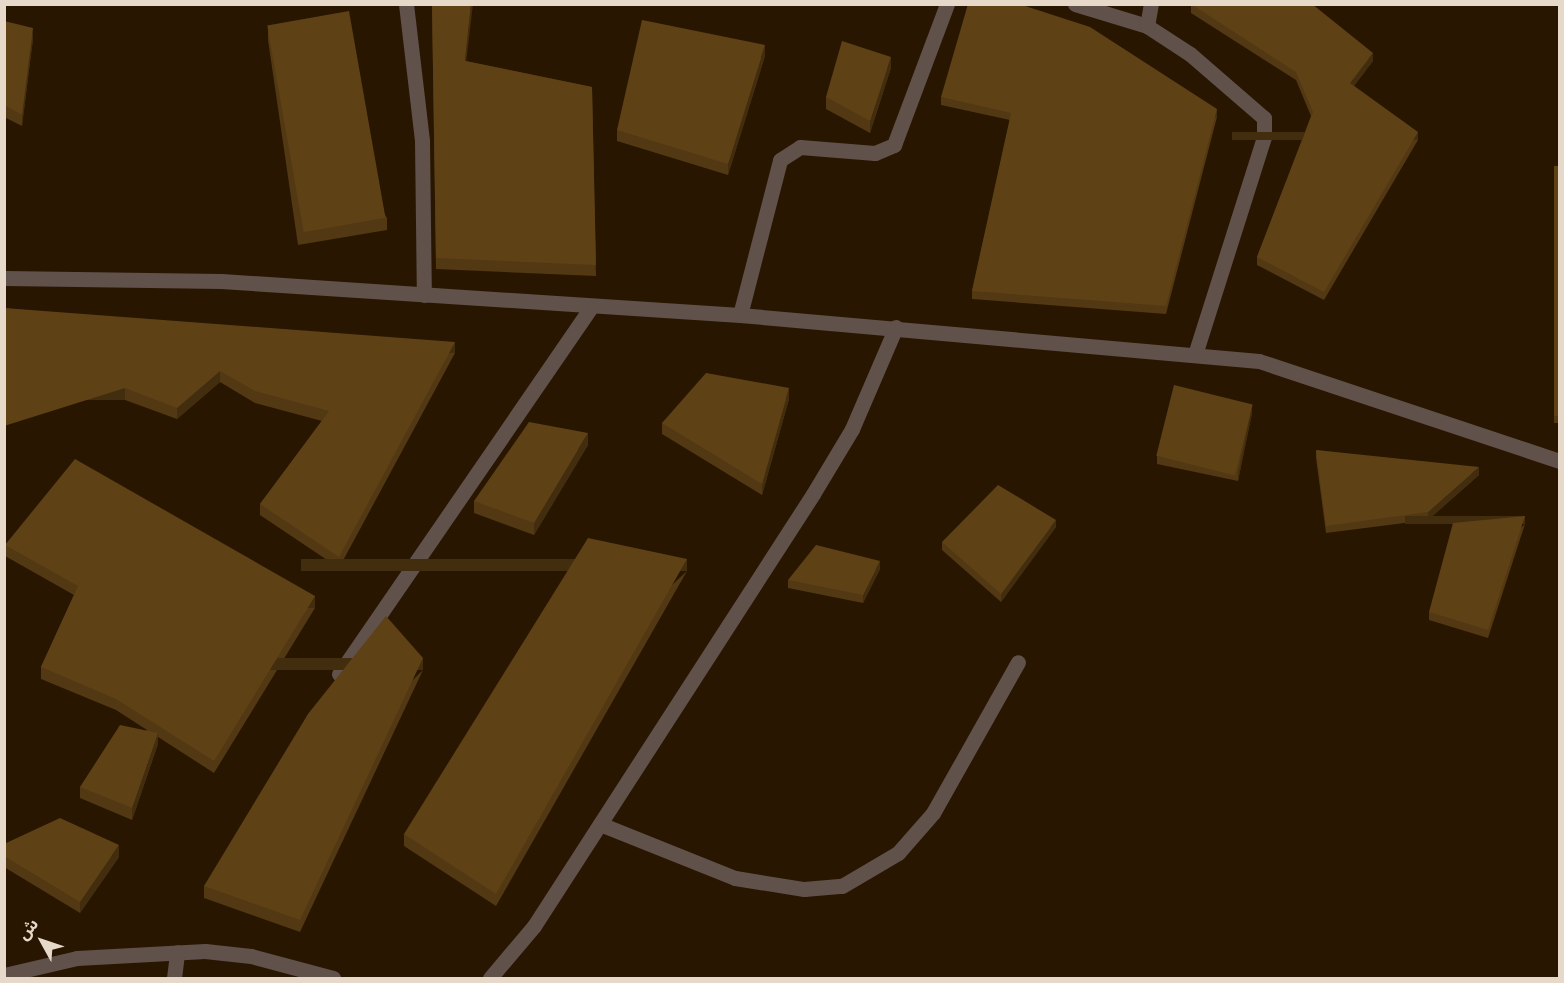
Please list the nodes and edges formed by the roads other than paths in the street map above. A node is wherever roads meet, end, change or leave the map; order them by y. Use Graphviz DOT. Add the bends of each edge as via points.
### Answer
graph roads {
  1 [pos="406,4"];
  2 [pos="947,4"];
  3 [pos="1076,4"];
  4 [pos="1151,4"];
  5 [pos="1147,26"];
  6 [pos="4,278"];
  7 [pos="424,295"];
  8 [pos="591,308"];
  9 [pos="740,315"];
  10 [pos="896,327"];
  11 [pos="1195,354"];
  12 [pos="1560,461"];
  13 [pos="1018,662"];
  14 [pos="339,674"];
  15 [pos="600,824"];
  16 [pos="177,952"];
  17 [pos="4,975"];
  18 [pos="174,978"];
  19 [pos="333,978"];
  20 [pos="490,978"];
  1 -- 7 [label="street" via="422,141"];
  2 -- 9 [label="street" via="894,145 875,153 800,147 780,160"];
  3 -- 5 [label="street"];
  4 -- 5 [label="street"];
  5 -- 11 [label="street" via="1190,54 1264,118 1264,137"];
  6 -- 7 [label="street" via="121,277"];
  7 -- 8 [label="street"];
  8 -- 9 [label="street"];
  8 -- 14 [label="street"];
  9 -- 10 [label="street"];
  10 -- 11 [label="street"];
  10 -- 15 [label="street" via="830,466"];
  11 -- 12 [label="street" via="1258,362 1315,378"];
  13 -- 15 [label="street" via="933,813 898,853 842,886 804,889 735,878"];
  15 -- 20 [label="street" via="534,926"];
  16 -- 17 [label="street" via="77,958"];
  16 -- 18 [label="street"];
  16 -- 19 [label="street" via="251,956"];
}
